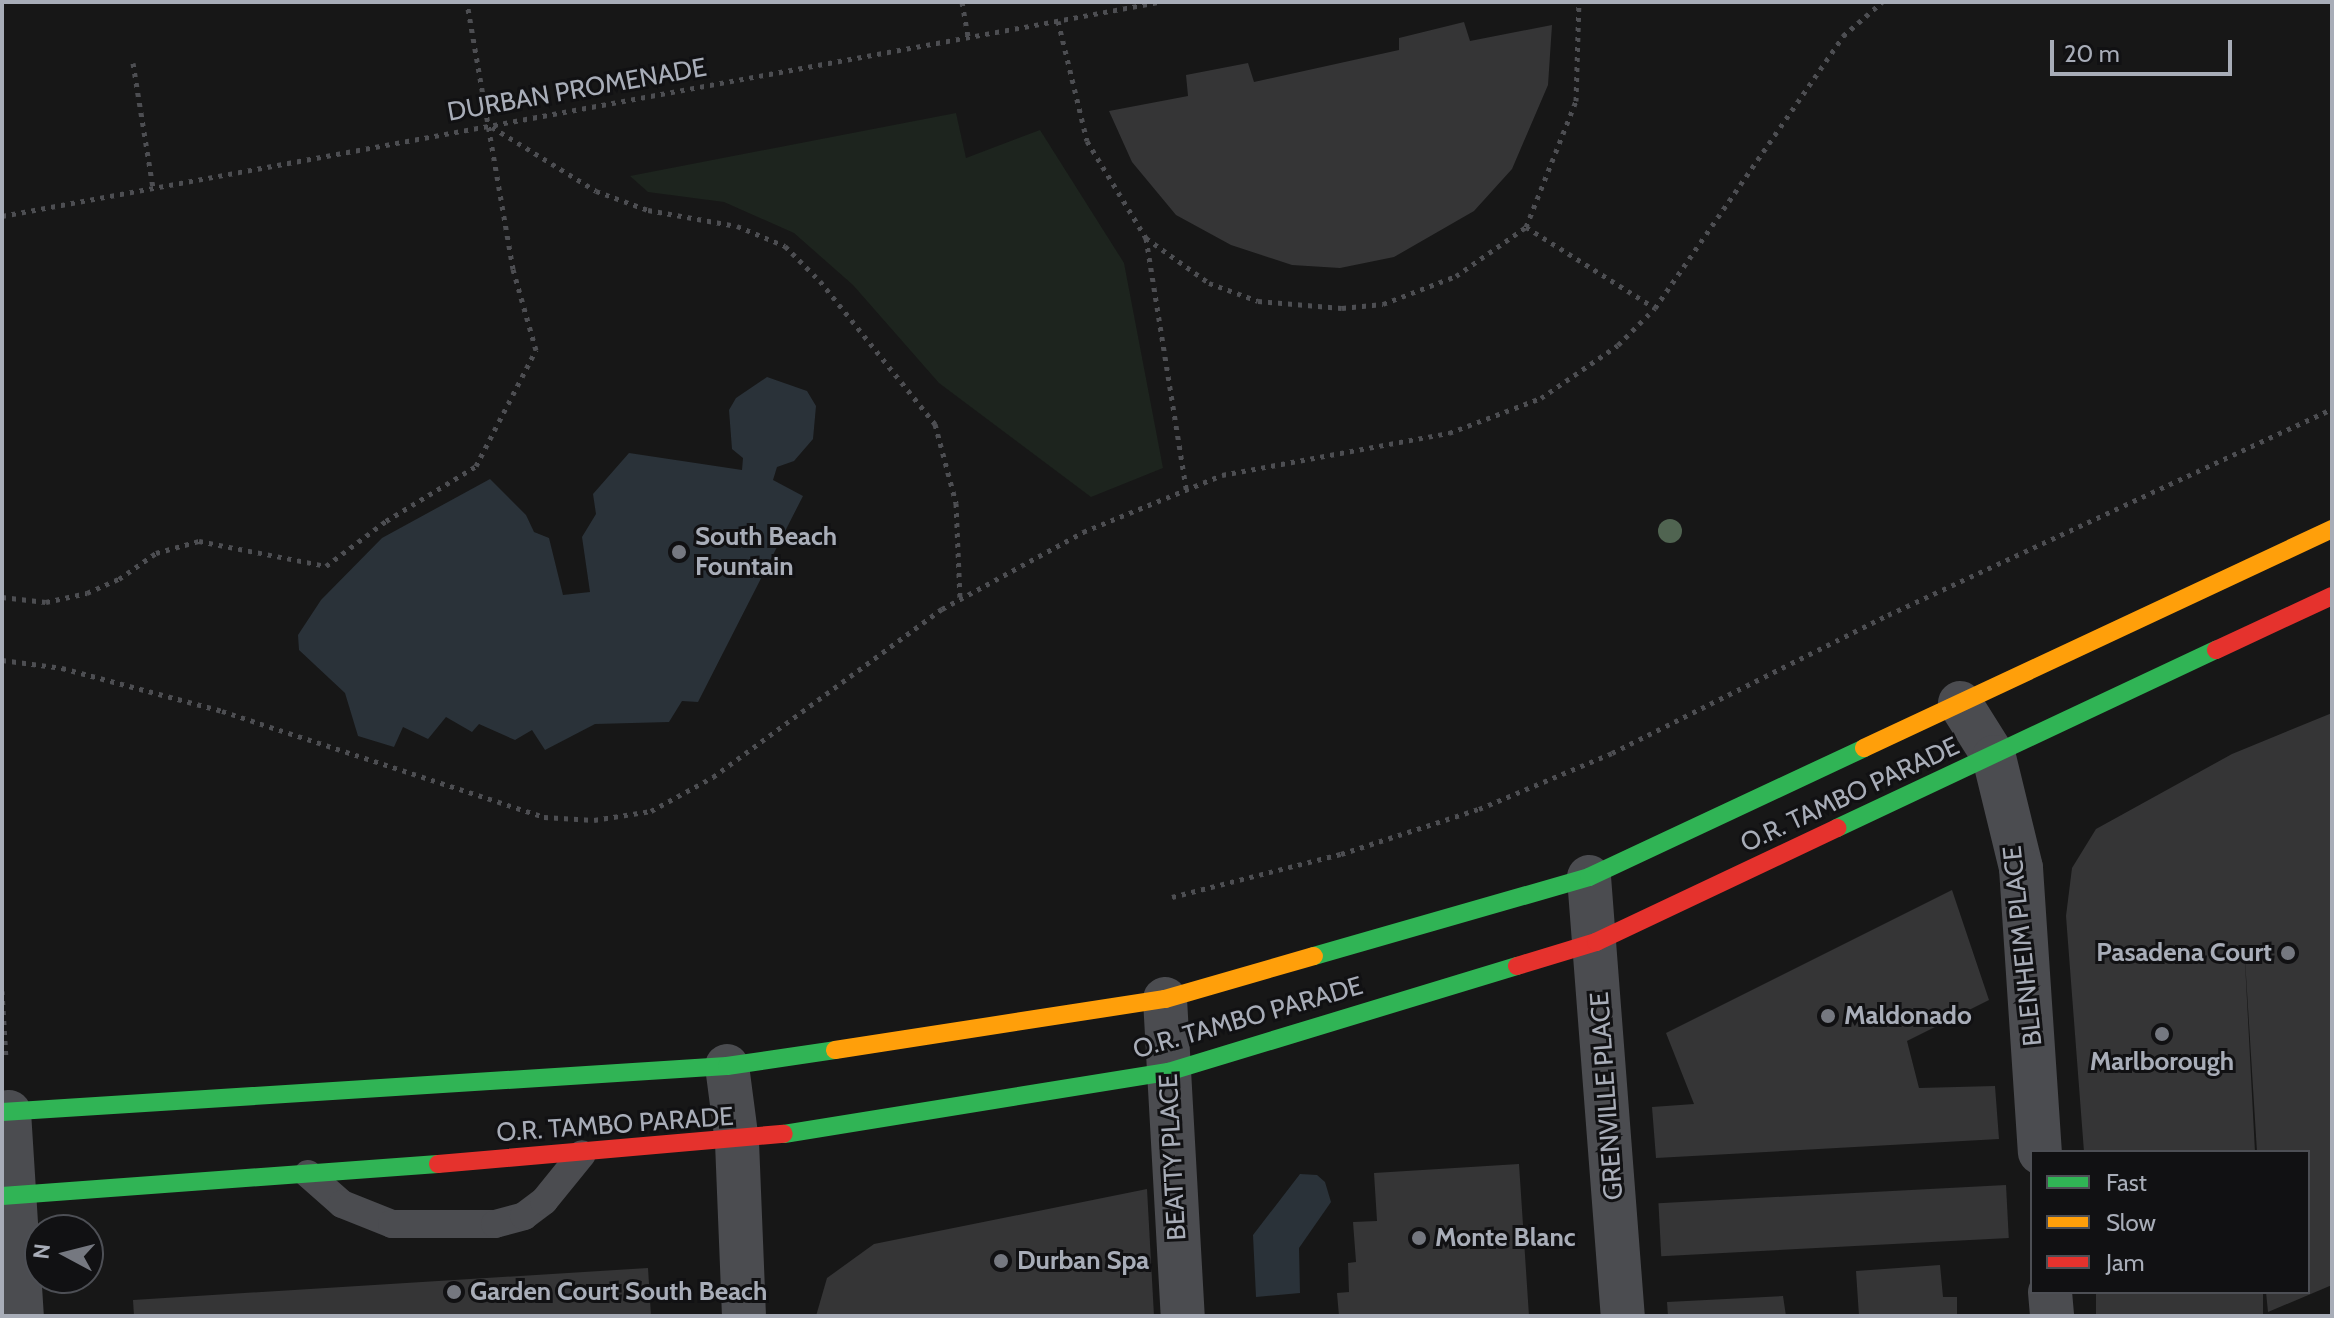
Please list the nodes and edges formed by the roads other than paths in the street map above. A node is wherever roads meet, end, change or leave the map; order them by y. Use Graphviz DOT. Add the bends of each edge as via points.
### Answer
graph roads {
  1 [pos="2332,529"];
  2 [pos="2332,596"];
  3 [pos="1960,703"];
  4 [pos="1994,757"];
  5 [pos="1589,877"];
  6 [pos="1596,942"];
  7 [pos="1165,999"];
  8 [pos="727,1066"];
  9 [pos="1168,1072"];
  10 [pos="6,1112"];
  11 [pos="737,1142"];
  12 [pos="2040,1150"];
  13 [pos="582,1154"];
  14 [pos="308,1174"];
  15 [pos="9,1196"];
  16 [pos="2050,1294"];
  17 [pos="22,1316"];
  18 [pos="744,1316"];
  19 [pos="1183,1316"];
  20 [pos="1623,1316"];
  21 [pos="2052,1316"];
  1 -- 3 [label="main road, O.R. TAMBO PARADE"];
  2 -- 4 [label="main road, O.R. TAMBO PARADE"];
  3 -- 4 [label="street, BLENHEIM PLACE"];
  3 -- 5 [label="main road, O.R. TAMBO PARADE"];
  4 -- 6 [label="main road, O.R. TAMBO PARADE"];
  4 -- 12 [label="street, BLENHEIM PLACE" via="2021,868"];
  5 -- 6 [label="street, GRENVILLE PLACE"];
  5 -- 7 [label="main road, O.R. TAMBO PARADE"];
  6 -- 9 [label="main road, O.R. TAMBO PARADE"];
  6 -- 20 [label="street, GRENVILLE PLACE"];
  7 -- 8 [label="main road, O.R. TAMBO PARADE"];
  7 -- 9 [label="street, BEATTY PLACE"];
  8 -- 10 [label="main road, O.R. TAMBO PARADE"];
  8 -- 11 [label="street"];
  9 -- 11 [label="main road, O.R. TAMBO PARADE"];
  9 -- 19 [label="street, BEATTY PLACE"];
  10 -- 15 [label="street"];
  11 -- 13 [label="main road, O.R. TAMBO PARADE"];
  11 -- 18 [label="street"];
  13 -- 14 [label="main road, O.R. TAMBO PARADE"];
  13 -- 14 [label="lane" via="544,1201 524,1216 495,1224 392,1224 342,1204"];
  14 -- 15 [label="main road, O.R. TAMBO PARADE"];
  15 -- 17 [label="street"];
  16 -- 21 [label="street"];
}
